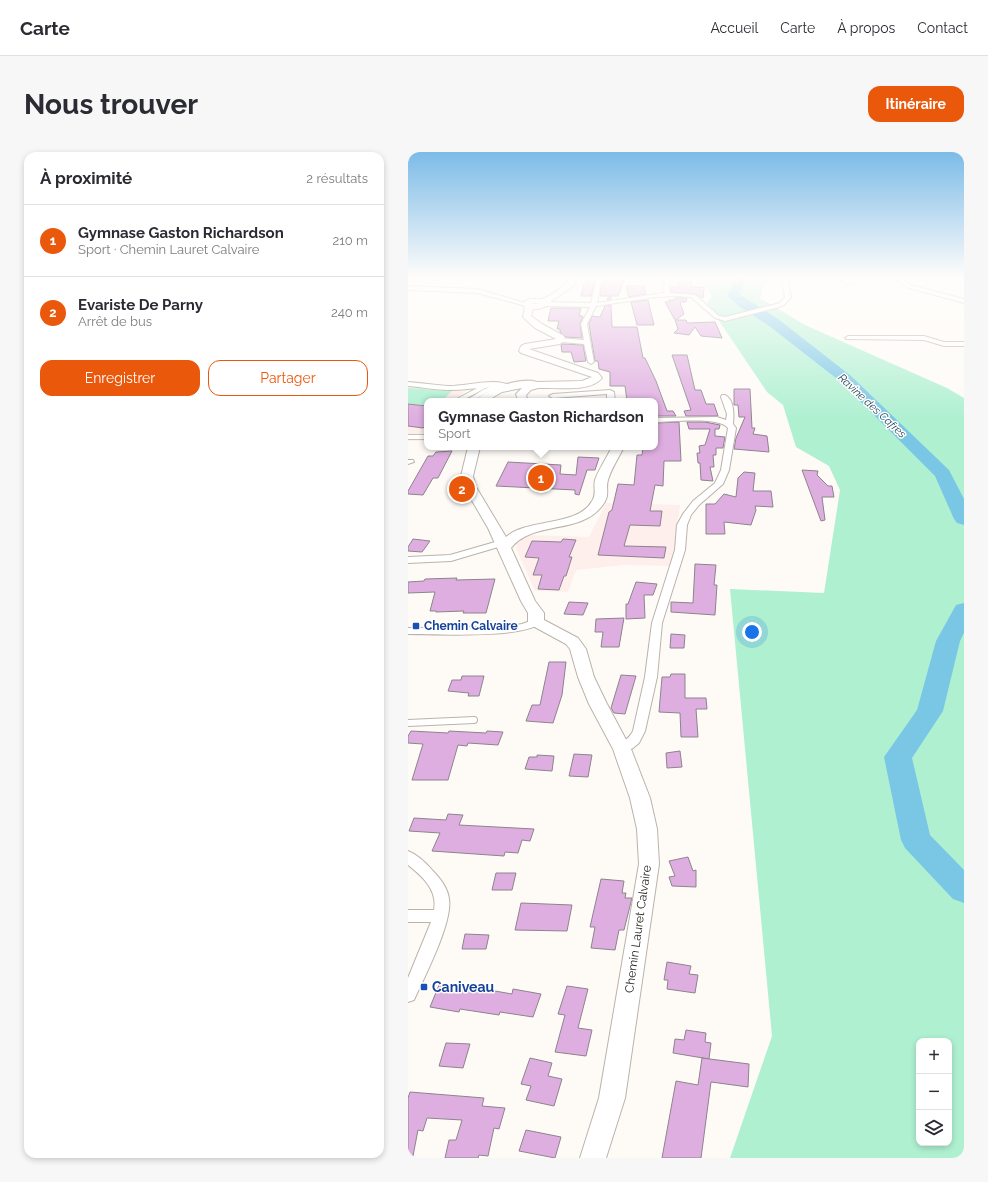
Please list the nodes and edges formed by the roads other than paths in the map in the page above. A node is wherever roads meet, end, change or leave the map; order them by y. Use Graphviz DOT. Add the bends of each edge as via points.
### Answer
graph roads {
  1 [pos="537,325"];
  2 [pos="584,325"];
  3 [pos="848,338"];
  4 [pos="560,340"];
  5 [pos="587,342"];
  6 [pos="964,344"];
  7 [pos="591,362"];
  8 [pos="408,384"];
  9 [pos="488,385"];
  10 [pos="547,385"];
  11 [pos="504,386"];
  12 [pos="553,396"];
  13 [pos="724,397"];
  14 [pos="463,398"];
  15 [pos="474,398"];
  16 [pos="485,398"];
  17 [pos="487,398"];
  18 [pos="524,398"];
  19 [pos="611,398"];
  20 [pos="658,420"];
  21 [pos="729,424"];
  22 [pos="408,437"];
  23 [pos="424,437"];
  24 [pos="473,450"];
  25 [pos="616,450"];
  26 [pos="495,528"];
  27 [pos="519,533"];
  28 [pos="503,545"];
  29 [pos="408,560"];
  30 [pos="536,622"];
  31 [pos="408,631"];
  32 [pos="474,720"];
  33 [pos="408,723"];
  34 [pos="622,748"];
  35 [pos="408,857"];
  36 [pos="408,916"];
  37 [pos="440,916"];
  38 [pos="408,995"];
  39 [pos="593,1158"];
  1 -- 4 [label="main road" via="561,338"];
  2 -- 5 [label="street"];
  3 -- 6 [label="street" via="924,338 944,344"];
  4 -- 5 [label="street"];
  4 -- 10 [label="main road" via="528,346 524,351 588,372 596,378 587,384"];
  5 -- 7 [label="street"];
  8 -- 9 [label="street" via="450,388"];
  9 -- 11 [label="street"];
  9 -- 14 [label="lane"];
  10 -- 11 [label="main road"];
  10 -- 18 [label="main road" via="528,388"];
  11 -- 15 [label="lane" via="484,391"];
  11 -- 16 [label="main road"];
  11 -- 18 [label="main road"];
  12 -- 19 [label="street" via="610,392"];
  13 -- 21 [label="street" via="731,414"];
  17 -- 18 [label="main road" via="504,394"];
  20 -- 21 [label="street" via="717,419"];
  21 -- 34 [label="street" via="732,428 731,437 725,470 719,484 696,503 682,525 680,550 656,623 651,677 639,731 635,740"];
  22 -- 23 [label="lane"];
  24 -- 26 [label="main road" via="467,476 470,487"];
  25 -- 27 [label="main road" via="601,481 602,493 584,516"];
  26 -- 27 [label="main road" via="507,533"];
  26 -- 28 [label="main road"];
  27 -- 28 [label="main road"];
  28 -- 29 [label="street" via="451,558"];
  28 -- 30 [label="main road" via="536,613"];
  30 -- 31 [label="street" via="525,627 505,630"];
  30 -- 34 [label="main road, Chemin Lauret Calvaire" via="572,641 578,650 598,704"];
  32 -- 33 [label="lane"];
  34 -- 39 [label="main road, Chemin Lauret Calvaire" via="640,798 647,829 649,864 612,1098 606,1124"];
  35 -- 37 [label="street" via="437,885 442,901"];
  36 -- 37 [label="street"];
  37 -- 38 [label="street"];
}
